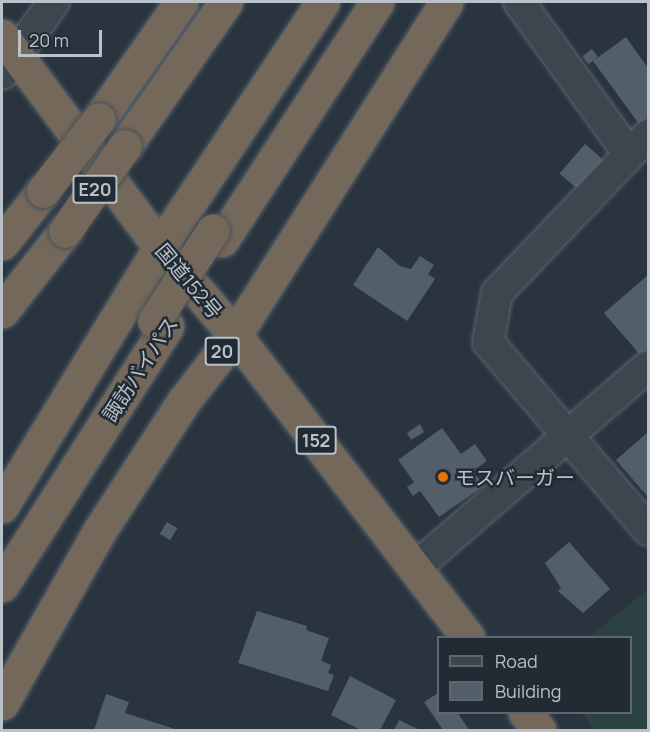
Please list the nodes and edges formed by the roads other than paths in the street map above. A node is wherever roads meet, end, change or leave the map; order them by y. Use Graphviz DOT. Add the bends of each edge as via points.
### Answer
graph roads {
  1 [pos="54,2"];
  2 [pos="181,2"];
  3 [pos="226,2"];
  4 [pos="323,2"];
  5 [pos="363,2"];
  6 [pos="377,2"];
  7 [pos="446,2"];
  8 [pos="519,2"];
  9 [pos="7,55"];
  10 [pos="639,144"];
  11 [pos="218,235"];
  12 [pos="2,243"];
  13 [pos="160,247"];
  14 [pos="2,311"];
  15 [pos="161,324"];
  16 [pos="235,335"];
  17 [pos="648,366"];
  18 [pos="568,434"];
  19 [pos="2,506"];
  20 [pos="648,530"];
  21 [pos="2,554"];
  22 [pos="415,568"];
  23 [pos="2,585"];
  24 [pos="466,636"];
  25 [pos="2,703"];
  26 [pos="526,714"];
  27 [pos="538,730"];
  1 -- 9 [label="street"];
  2 -- 12 [label="highway, E20, bridge" via="99,119"];
  3 -- 14 [label="highway, E20, bridge" via="65,231"];
  4 -- 13 [label="highway"];
  5 -- 11 [label="highway, 諏訪バイパス"];
  6 -- 11 [label="highway, 諏訪バイパス"];
  7 -- 16 [label="highway, 20"];
  8 -- 10 [label="street"];
  9 -- 13 [label="highway, 国道152号 / 152"];
  10 -- 18 [label="street" via="497,293 488,342"];
  11 -- 15 [label="highway, 諏訪バイパス, bridge"];
  13 -- 16 [label="highway, 国道152号 / 152"];
  13 -- 19 [label="highway"];
  15 -- 21 [label="highway, 諏訪バイパス"];
  15 -- 23 [label="highway, 諏訪バイパス"];
  16 -- 22 [label="highway, 国道152号 / 152"];
  16 -- 25 [label="highway, 20" via="183,402 100,530"];
  17 -- 18 [label="street"];
  18 -- 20 [label="street"];
  18 -- 22 [label="street"];
  22 -- 24 [label="highway, 国道152号 / 152"];
  26 -- 27 [label="highway"];
}
